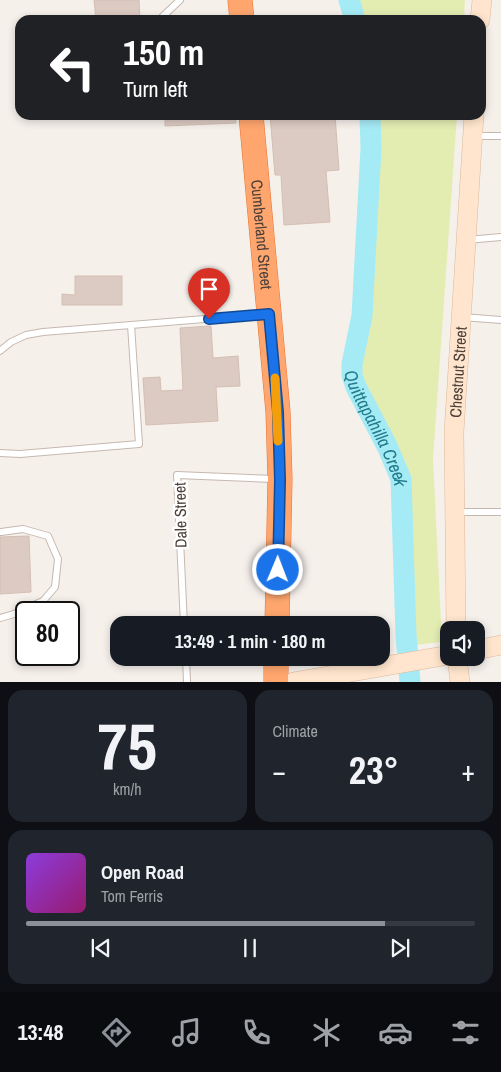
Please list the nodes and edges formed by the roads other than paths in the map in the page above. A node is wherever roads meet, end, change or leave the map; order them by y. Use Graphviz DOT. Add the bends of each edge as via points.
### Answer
graph roads {
  1 [pos="180,0"];
  2 [pos="240,0"];
  3 [pos="482,0"];
  4 [pos="164,15"];
  5 [pos="242,15"];
  6 [pos="480,15"];
  7 [pos="251,120"];
  8 [pos="474,120"];
  9 [pos="472,136"];
  10 [pos="501,136"];
  11 [pos="501,237"];
  12 [pos="466,240"];
  13 [pos="269,314"];
  14 [pos="461,317"];
  15 [pos="501,320"];
  16 [pos="131,324"];
  17 [pos="0,351"];
  18 [pos="0,453"];
  19 [pos="280,480"];
  20 [pos="455,512"];
  21 [pos="501,512"];
  22 [pos="1,532"];
  23 [pos="184,616"];
  24 [pos="277,616"];
  25 [pos="0,618"];
  26 [pos="456,621"];
  27 [pos="501,644"];
  28 [pos="485,648"];
  29 [pos="440,656"];
  30 [pos="186,666"];
  31 [pos="276,666"];
  32 [pos="458,666"];
  33 [pos="333,678"];
  34 [pos="187,682"];
  35 [pos="276,682"];
  36 [pos="292,682"];
  37 [pos="460,682"];
  1 -- 4 [label="lane"];
  2 -- 5 [label="highway"];
  3 -- 6 [label="street"];
  7 -- 13 [label="highway, Cumberland Street"];
  8 -- 9 [label="street, Chestnut Street"];
  9 -- 10 [label="lane"];
  9 -- 12 [label="street, Chestnut Street"];
  11 -- 12 [label="lane"];
  12 -- 14 [label="street, Chestnut Street"];
  13 -- 16 [label="lane"];
  13 -- 19 [label="highway, Cumberland Street" via="278,412"];
  14 -- 15 [label="lane"];
  14 -- 20 [label="street, Chestnut Street" via="454,432"];
  16 -- 17 [label="lane" via="43,332 11,342"];
  16 -- 18 [label="lane" via="139,444"];
  19 -- 23 [label="lane, Dale Street" via="177,475"];
  19 -- 24 [label="highway, Cumberland Street"];
  20 -- 21 [label="lane"];
  20 -- 26 [label="street, Chestnut Street"];
  22 -- 25 [label="lane" via="23,529 48,536 58,559 56,587 43,601"];
  27 -- 28 [label="street"];
  29 -- 33 [label="street"];
  30 -- 34 [label="lane"];
  31 -- 35 [label="highway"];
  32 -- 37 [label="street"];
  33 -- 36 [label="street"];
}
